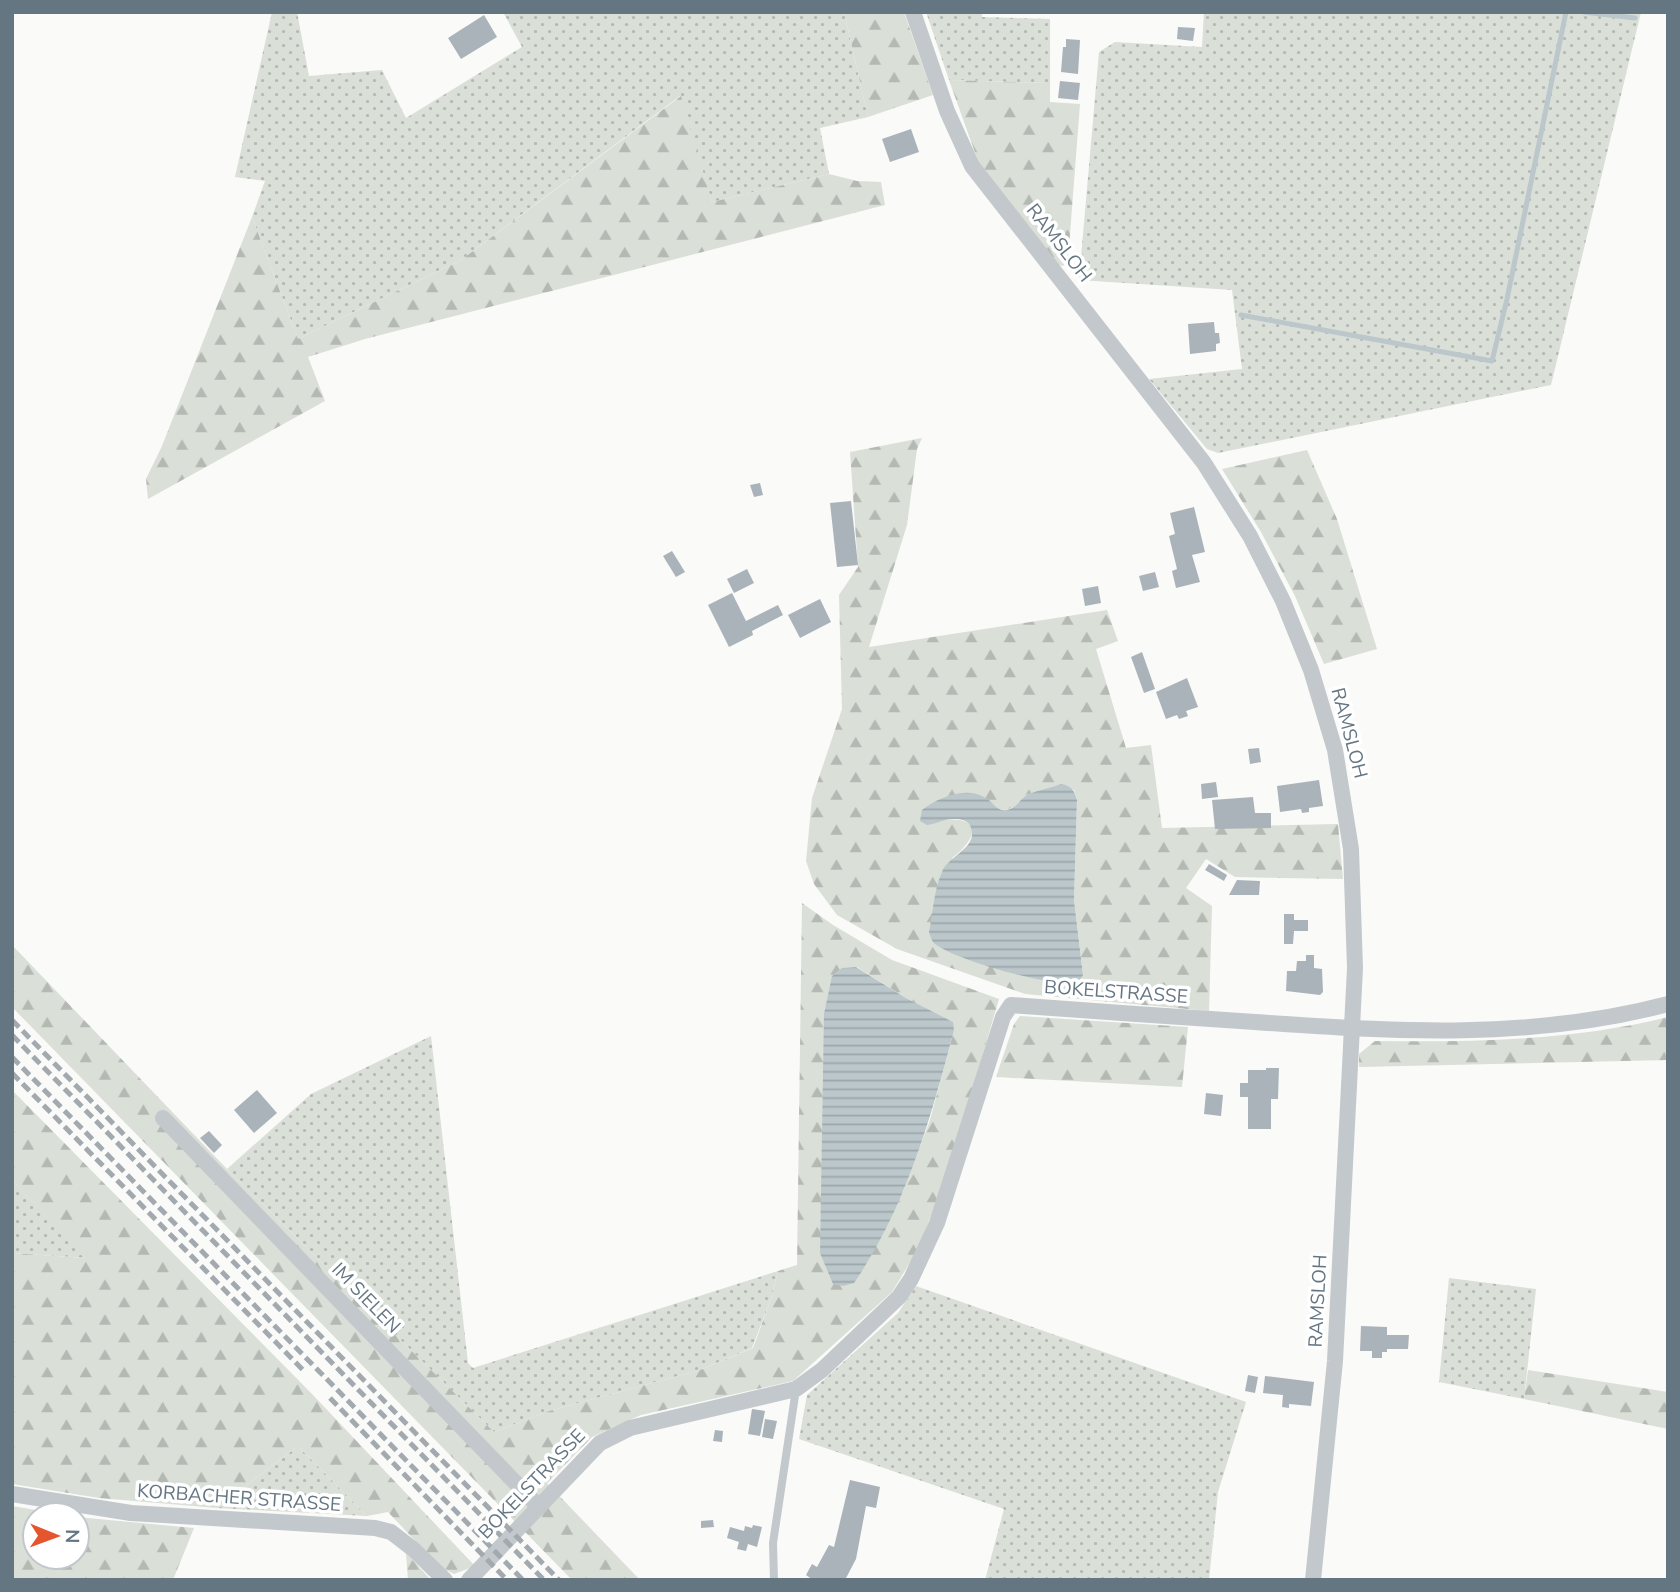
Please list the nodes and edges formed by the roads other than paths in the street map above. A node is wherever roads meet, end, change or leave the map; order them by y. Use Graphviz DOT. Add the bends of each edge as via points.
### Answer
graph roads {
  1 [pos="913,12"];
  2 [pos="1668,1004"];
  3 [pos="1353,1029"];
  4 [pos="163,1118"];
  5 [pos="796,1389"];
  6 [pos="12,1494"];
  7 [pos="539,1507"];
  8 [pos="445,1580"];
  9 [pos="469,1580"];
  10 [pos="774,1580"];
  11 [pos="1312,1580"];
  1 -- 3 [label="street, RAMSLOH" via="947,111 972,166 1204,463 1250,536 1283,601 1311,670 1344,798 1355,968"];
  2 -- 3 [label="street, BOKELSTRASSE" via="1586,1021 1499,1030"];
  3 -- 5 [label="street, BOKELSTRASSE" via="1011,1005 1003,1017 937,1223 911,1279 899,1297"];
  3 -- 11 [label="street, RAMSLOH" via="1335,1361"];
  4 -- 7 [label="street, IM SIELEN"];
  5 -- 7 [label="street, BOKELSTRASSE" via="644,1424 609,1437"];
  5 -- 10 [label="lane" via="773,1543"];
  6 -- 8 [label="street, KORBACHER STRASSE" via="131,1513 374,1528 391,1532"];
  7 -- 9 [label="street, BOKELSTRASSE"];
}
